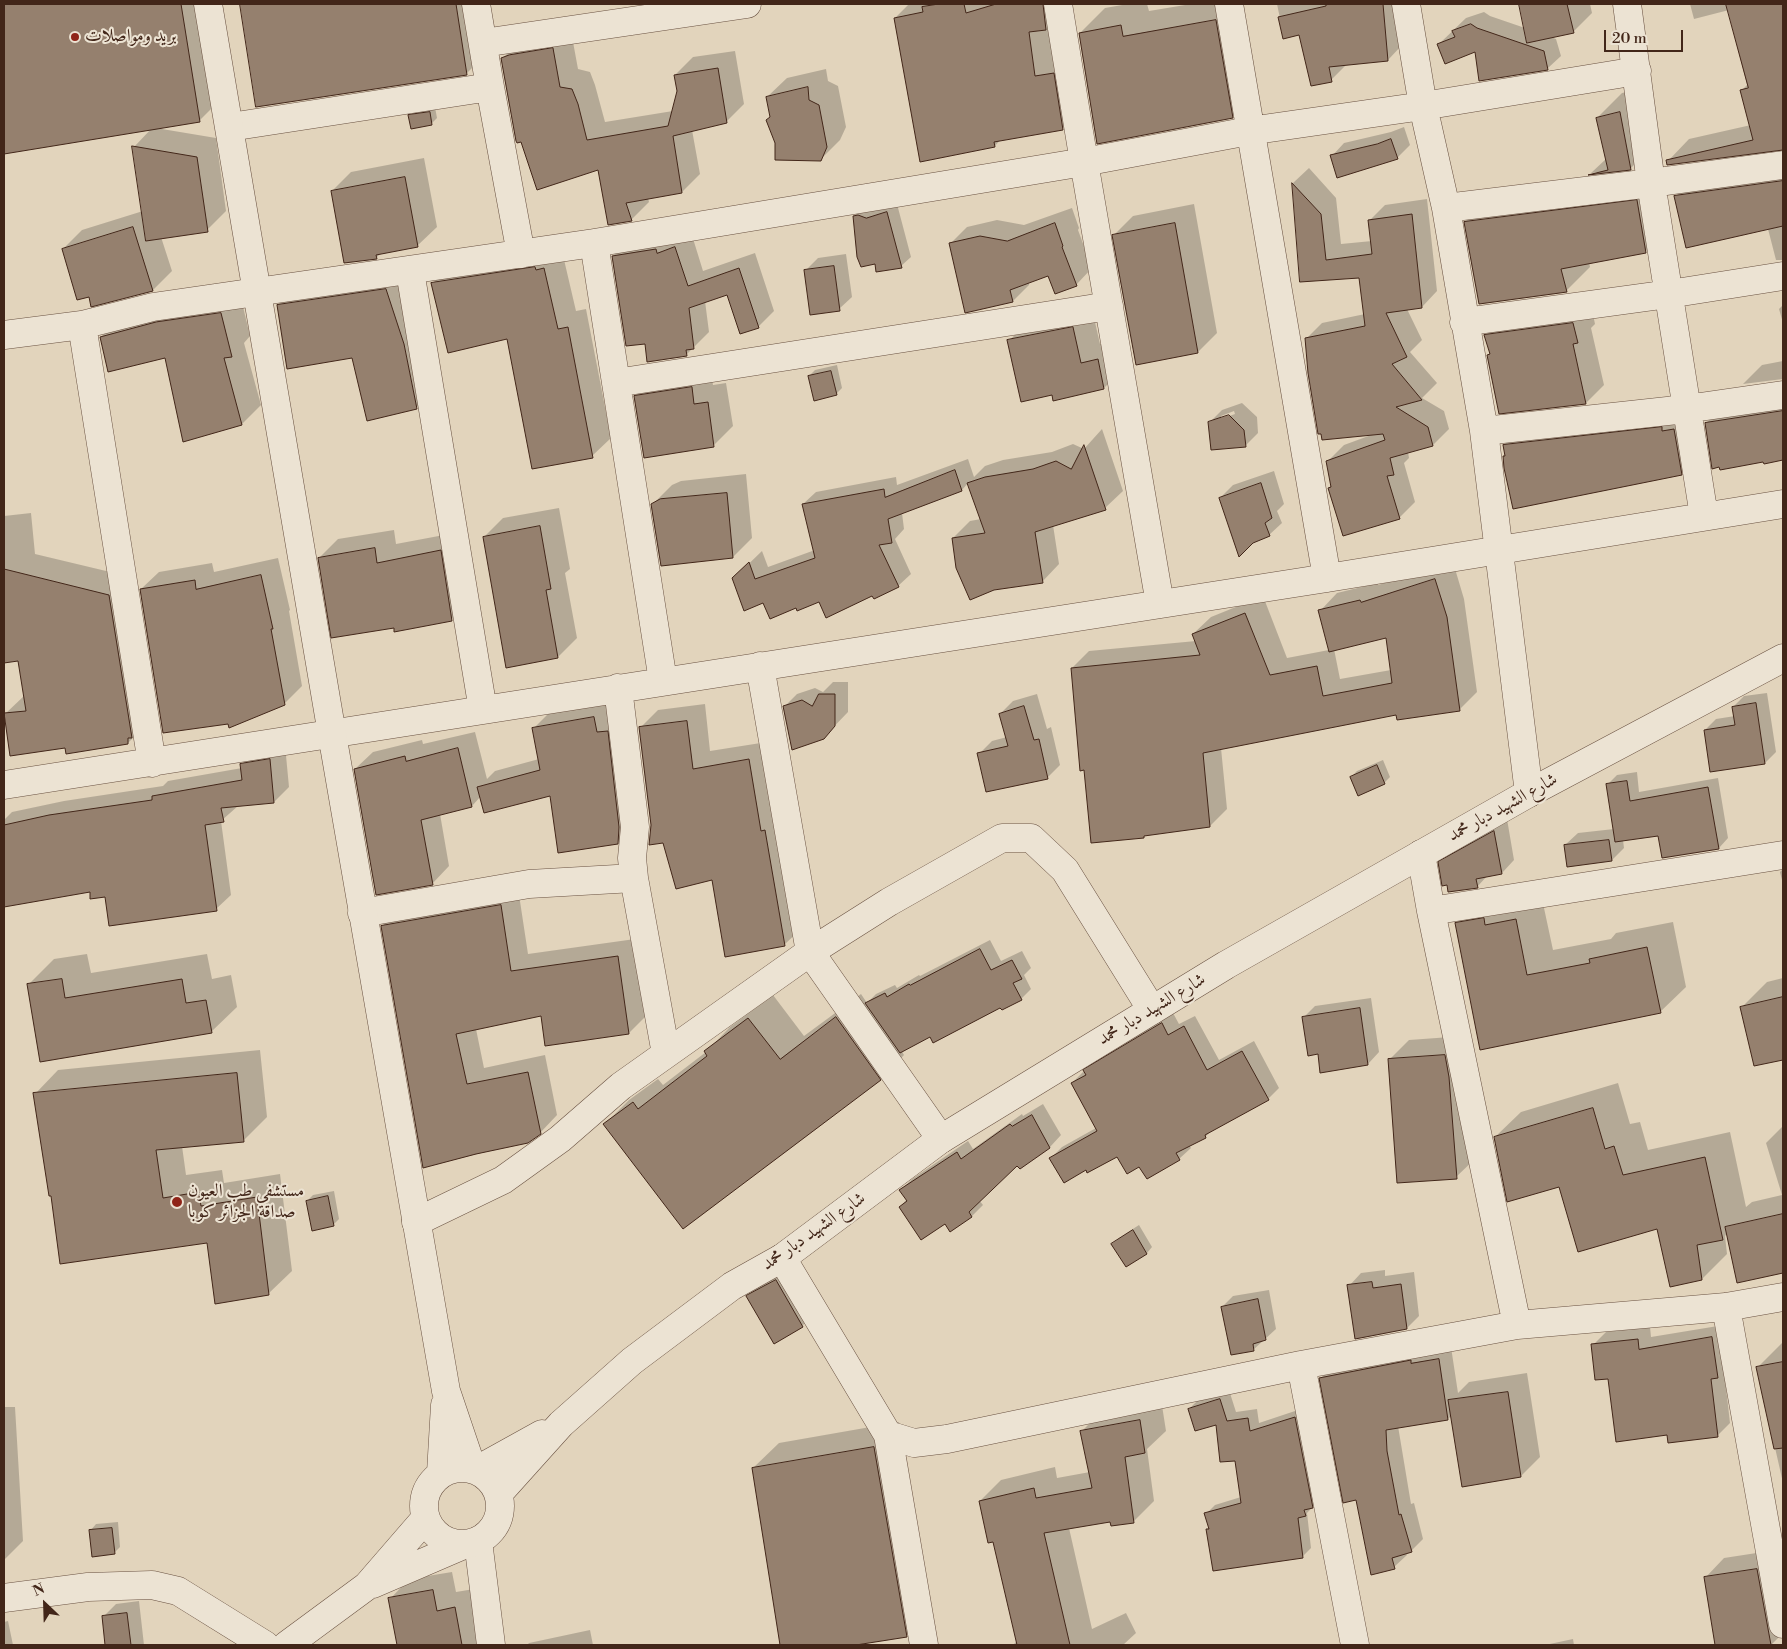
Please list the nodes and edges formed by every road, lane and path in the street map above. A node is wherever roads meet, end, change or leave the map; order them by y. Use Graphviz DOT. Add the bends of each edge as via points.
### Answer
graph roads {
  1 [pos="208,4"];
  2 [pos="476,4"];
  3 [pos="747,4"];
  4 [pos="1058,4"];
  5 [pos="1229,4"];
  6 [pos="1406,4"];
  7 [pos="1627,4"];
  8 [pos="483,43"];
  9 [pos="1637,71"];
  10 [pos="490,87"];
  11 [pos="1423,106"];
  12 [pos="230,127"];
  13 [pos="1249,131"];
  14 [pos="1084,162"];
  15 [pos="1783,165"];
  16 [pos="1651,183"];
  17 [pos="1446,208"];
  18 [pos="594,243"];
  19 [pos="521,254"];
  20 [pos="410,270"];
  21 [pos="1783,276"];
  22 [pos="257,292"];
  23 [pos="1669,294"];
  24 [pos="1109,306"];
  25 [pos="1464,322"];
  26 [pos="82,325"];
  27 [pos="4,333"];
  28 [pos="616,383"];
  29 [pos="1783,395"];
  30 [pos="1686,409"];
  31 [pos="1484,431"];
  32 [pos="1783,504"];
  33 [pos="1704,516"];
  34 [pos="1499,550"];
  35 [pos="1327,578"];
  36 [pos="1160,604"];
  37 [pos="1783,658"];
  38 [pos="760,666"];
  39 [pos="663,681"];
  40 [pos="618,688"];
  41 [pos="483,710"];
  42 [pos="332,734"];
  43 [pos="152,762"];
  44 [pos="4,785"];
  45 [pos="1529,793"];
  46 [pos="1421,854"];
  47 [pos="1783,855"];
  48 [pos="634,878"];
  49 [pos="1431,911"];
  50 [pos="362,913"];
  51 [pos="810,952"];
  52 [pos="1152,1010"];
  53 [pos="666,1054"];
  54 [pos="941,1139"];
  55 [pos="416,1222"];
  56 [pos="782,1258"];
  57 [pos="1783,1297"];
  58 [pos="1726,1307"];
  59 [pos="1517,1325"];
  60 [pos="1301,1364"];
  61 [pos="446,1391"];
  62 [pos="561,1424"];
  63 [pos="888,1434"];
  64 [pos="474,1469"];
  65 [pos="441,1473"];
  66 [pos="499,1493"];
  67 [pos="425,1519"];
  68 [pos="472,1543"];
  69 [pos="367,1586"];
  70 [pos="4,1598"];
  71 [pos="1783,1624"];
  72 [pos="265,1645"];
  73 [pos="287,1645"];
  74 [pos="491,1645"];
  75 [pos="924,1645"];
  76 [pos="1355,1645"];
  1 -- 12 [label="street"];
  2 -- 8 [label="street"];
  3 -- 8 [label="street"];
  4 -- 14 [label="street"];
  5 -- 13 [label="street"];
  6 -- 11 [label="street"];
  7 -- 9 [label="street"];
  8 -- 10 [label="street"];
  9 -- 11 [label="street"];
  9 -- 16 [label="street"];
  10 -- 12 [label="street"];
  10 -- 19 [label="street"];
  11 -- 13 [label="street"];
  11 -- 17 [label="street"];
  12 -- 22 [label="street"];
  13 -- 14 [label="street"];
  13 -- 35 [label="street"];
  14 -- 18 [label="street"];
  14 -- 24 [label="street"];
  15 -- 16 [label="street"];
  16 -- 17 [label="street"];
  16 -- 23 [label="street"];
  17 -- 25 [label="street"];
  18 -- 19 [label="street"];
  18 -- 28 [label="street"];
  19 -- 20 [label="street"];
  20 -- 22 [label="street"];
  20 -- 41 [label="street"];
  21 -- 23 [label="street"];
  22 -- 26 [label="street" via="153,307"];
  22 -- 42 [label="street"];
  23 -- 25 [label="street"];
  23 -- 30 [label="street"];
  24 -- 28 [label="street"];
  24 -- 36 [label="street"];
  25 -- 31 [label="street"];
  26 -- 27 [label="street"];
  26 -- 43 [label="street"];
  28 -- 39 [label="street"];
  29 -- 30 [label="street"];
  30 -- 31 [label="street"];
  30 -- 33 [label="street"];
  31 -- 34 [label="street"];
  32 -- 33 [label="street"];
  33 -- 34 [label="street"];
  34 -- 35 [label="street"];
  34 -- 45 [label="street"];
  35 -- 36 [label="street"];
  36 -- 38 [label="street"];
  37 -- 45 [label="street, شارع الشهيد دبار محمد"];
  38 -- 39 [label="street"];
  38 -- 51 [label="street"];
  39 -- 40 [label="street"];
  40 -- 41 [label="street"];
  40 -- 48 [label="street" via="635,828"];
  41 -- 42 [label="street"];
  42 -- 43 [label="street"];
  42 -- 50 [label="street"];
  43 -- 44 [label="street"];
  45 -- 46 [label="street, شارع الشهيد دبار محمد"];
  46 -- 49 [label="street"];
  46 -- 52 [label="street, شارع الشهيد دبار محمد" via="1226,964"];
  47 -- 49 [label="street"];
  48 -- 50 [label="street" via="529,884"];
  48 -- 53 [label="street"];
  49 -- 59 [label="street"];
  50 -- 55 [label="street"];
  51 -- 52 [label="street" via="889,902 1002,838 1031,838 1065,870"];
  51 -- 53 [label="street"];
  51 -- 54 [label="street"];
  52 -- 54 [label="street, شارع الشهيد دبار محمد"];
  53 -- 55 [label="street" via="503,1180"];
  54 -- 56 [label="street, شارع الشهيد دبار محمد"];
  55 -- 61 [label="street"];
  56 -- 62 [label="street, شارع الشهيد دبار محمد" via="732,1286 640,1355"];
  56 -- 63 [label="street"];
  57 -- 58 [label="street"];
  58 -- 59 [label="street"];
  58 -- 71 [label="street"];
  59 -- 60 [label="street"];
  60 -- 63 [label="street" via="947,1439 914,1443"];
  60 -- 76 [label="street"];
  61 -- 64 [label="street"];
  61 -- 65 [label="street"];
  62 -- 64 [label="street"];
  62 -- 66 [label="street"];
  63 -- 75 [label="street"];
  64 -- 65 [label="street" via="461,1467"];
  64 -- 66 [label="street" via="494,1483"];
  65 -- 67 [label="street" via="426,1493"];
  66 -- 68 [label="street" via="500,1516 495,1526"];
  67 -- 68 [label="street" via="441,1538 453,1544"];
  67 -- 69 [label="street"];
  68 -- 69 [label="street"];
  68 -- 74 [label="street"];
  69 -- 73 [label="street"];
  70 -- 72 [label="street" via="88,1587 152,1585 178,1591"];
}
